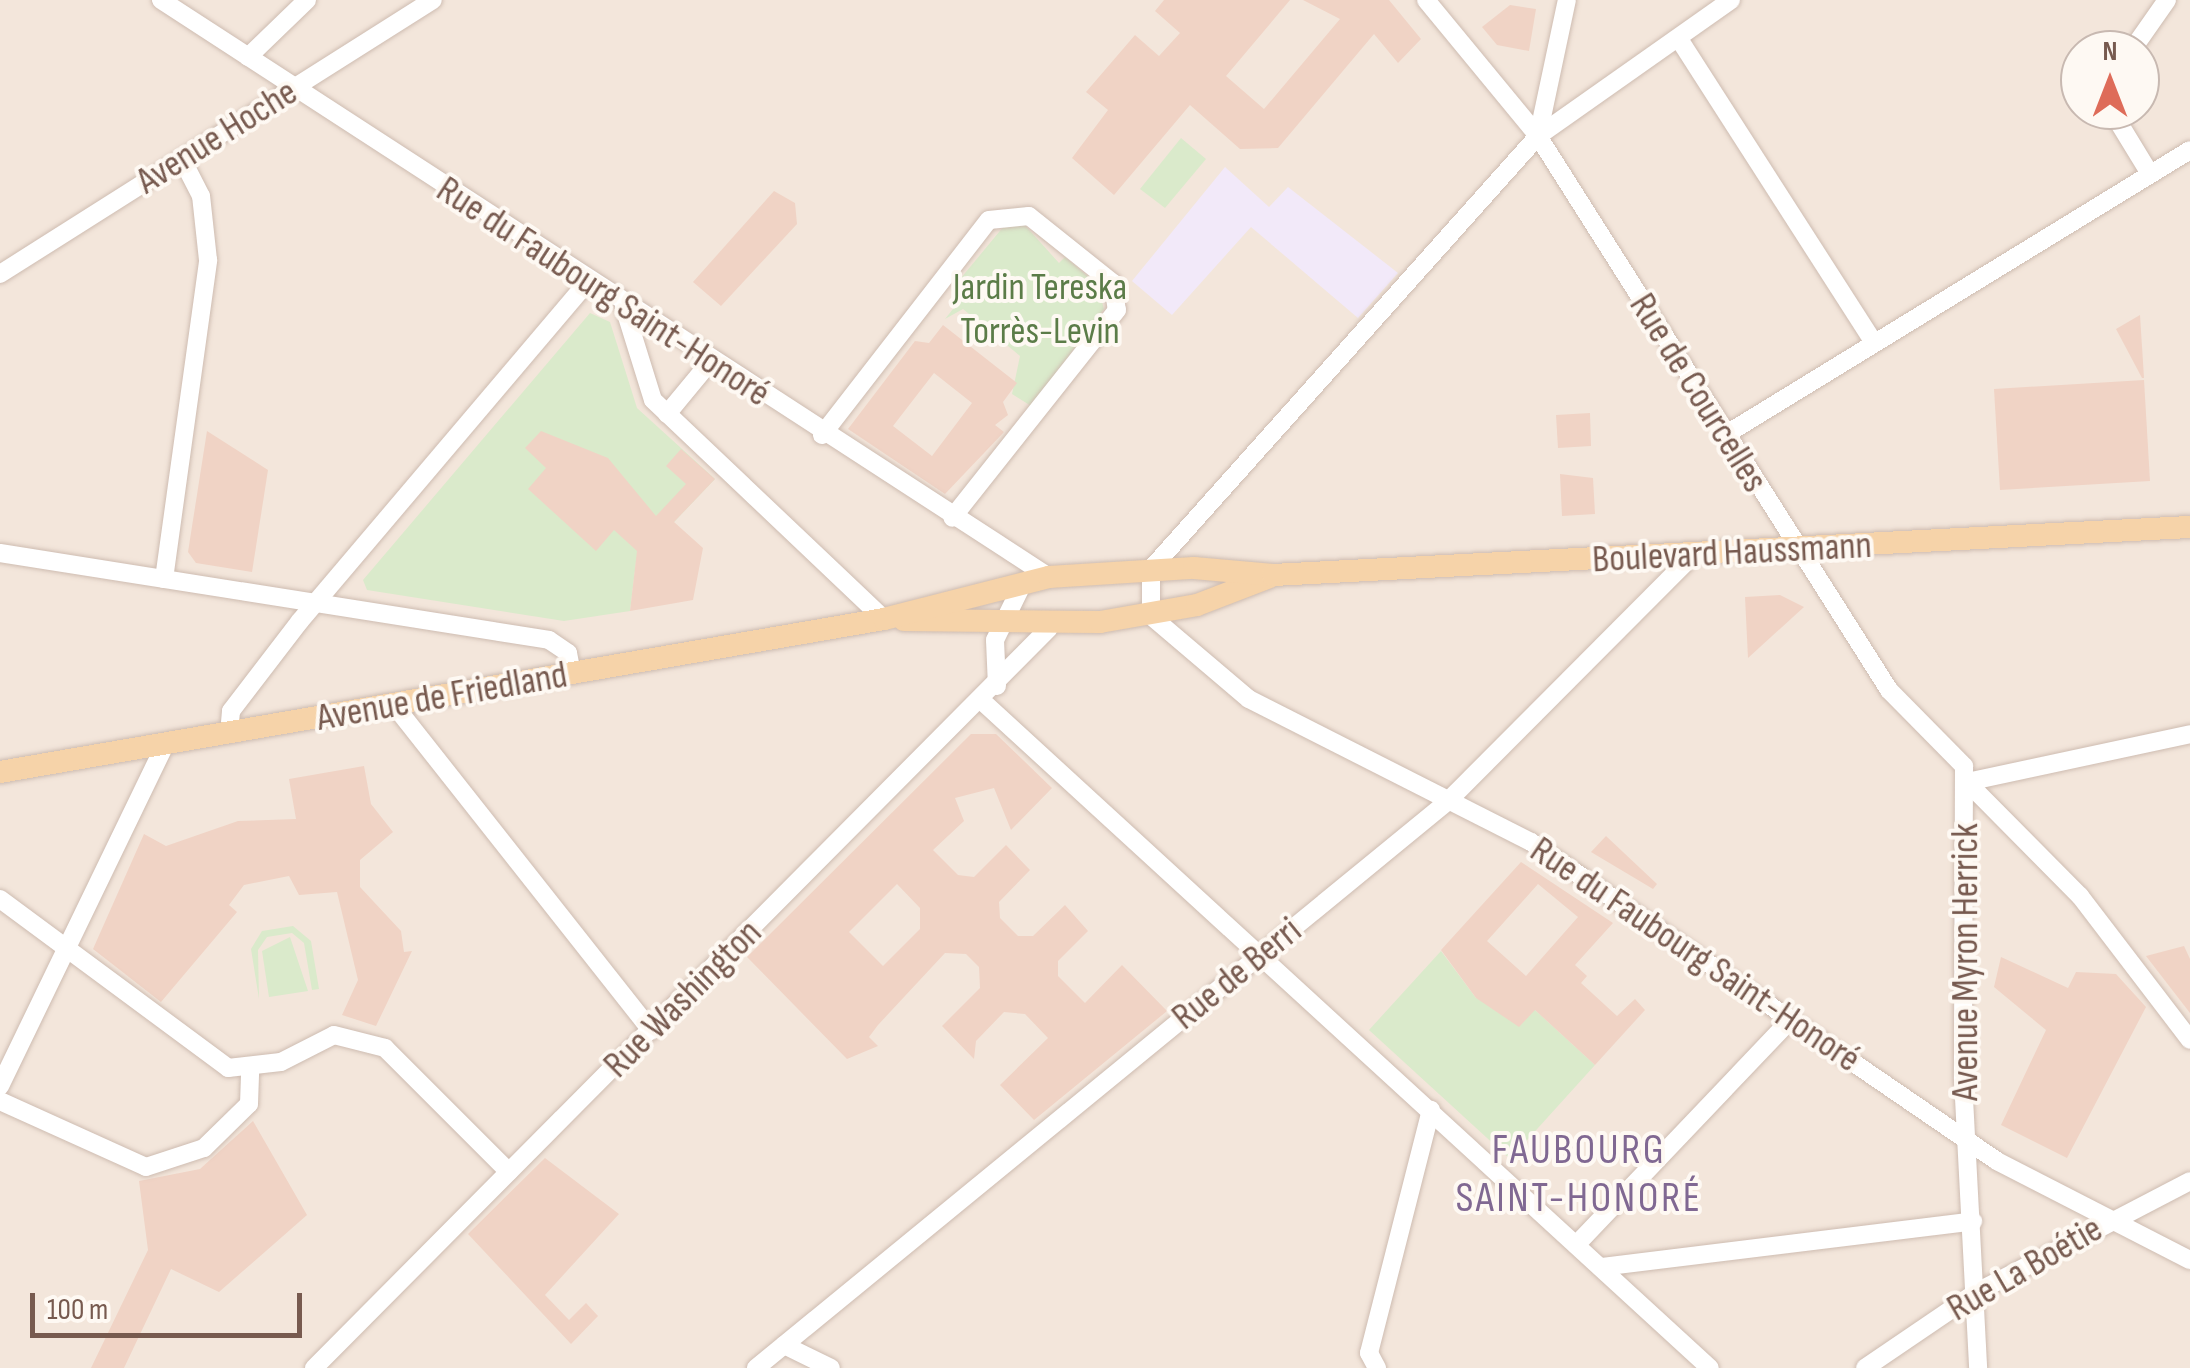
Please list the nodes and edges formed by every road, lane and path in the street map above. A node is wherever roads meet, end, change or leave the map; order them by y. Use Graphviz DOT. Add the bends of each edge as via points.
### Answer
graph roads {
  1 [pos="161,0"];
  2 [pos="307,0"];
  3 [pos="434,0"];
  4 [pos="1426,0"];
  5 [pos="1567,0"];
  6 [pos="1730,0"];
  7 [pos="2167,0"];
  8 [pos="2146,30"];
  9 [pos="1679,38"];
  10 [pos="248,58"];
  11 [pos="295,87"];
  12 [pos="2124,130"];
  13 [pos="1538,136"];
  14 [pos="2190,150"];
  15 [pos="182,159"];
  16 [pos="2147,169"];
  17 [pos="0,274"];
  18 [pos="587,282"];
  19 [pos="624,307"];
  20 [pos="1874,343"];
  21 [pos="710,362"];
  22 [pos="667,414"];
  23 [pos="822,435"];
  24 [pos="1725,435"];
  25 [pos="952,518"];
  26 [pos="2190,526"];
  27 [pos="1797,548"];
  28 [pos="1694,554"];
  29 [pos="3,557"];
  30 [pos="1151,570"];
  31 [pos="1273,575"];
  32 [pos="1049,577"];
  33 [pos="164,578"];
  34 [pos="1023,584"];
  35 [pos="317,602"];
  36 [pos="1151,616"];
  37 [pos="884,619"];
  38 [pos="999,627"];
  39 [pos="1048,628"];
  40 [pos="572,674"];
  41 [pos="998,686"];
  42 [pos="982,701"];
  43 [pos="394,705"];
  44 [pos="228,734"];
  45 [pos="2190,734"];
  46 [pos="166,743"];
  47 [pos="0,772"];
  48 [pos="1967,782"];
  49 [pos="1447,802"];
  50 [pos="0,899"];
  51 [pos="67,950"];
  52 [pos="1262,954"];
  53 [pos="1790,1019"];
  54 [pos="651,1031"];
  55 [pos="2190,1040"];
  56 [pos="250,1070"];
  57 [pos="0,1086"];
  58 [pos="0,1101"];
  59 [pos="1431,1110"];
  60 [pos="1967,1141"];
  61 [pos="509,1172"];
  62 [pos="2190,1181"];
  63 [pos="2110,1219"];
  64 [pos="1973,1221"];
  65 [pos="1577,1244"];
  66 [pos="2190,1260"];
  67 [pos="1601,1267"];
  68 [pos="1977,1292"];
  69 [pos="784,1345"];
  70 [pos="314,1368"];
  71 [pos="756,1368"];
  72 [pos="831,1368"];
  73 [pos="1376,1368"];
  74 [pos="1710,1368"];
  75 [pos="1865,1368"];
  76 [pos="1978,1368"];
  1 -- 10 [label="street, Rue du Faubourg Saint-Honoré"];
  2 -- 10 [label="street"];
  3 -- 11 [label="street, Avenue Hoche"];
  4 -- 13 [label="street, Rue de Courcelles"];
  5 -- 13 [label="street"];
  6 -- 9 [label="street"];
  7 -- 8 [label="street"];
  9 -- 13 [label="street"];
  9 -- 20 [label="street"];
  10 -- 11 [label="street, Rue du Faubourg Saint-Honoré"];
  11 -- 15 [label="street, Avenue Hoche"];
  11 -- 18 [label="street, Rue du Faubourg Saint-Honoré"];
  12 -- 16 [label="street"];
  13 -- 24 [label="street, Rue de Courcelles"];
  13 -- 30 [label="street"];
  14 -- 16 [label="street"];
  15 -- 17 [label="street, Avenue Hoche"];
  15 -- 33 [label="street" via="201,196 208,260"];
  16 -- 20 [label="street"];
  18 -- 19 [label="street, Rue du Faubourg Saint-Honoré"];
  18 -- 35 [label="street"];
  19 -- 21 [label="street, Rue du Faubourg Saint-Honoré"];
  19 -- 22 [label="street" via="653,400"];
  20 -- 24 [label="street"];
  21 -- 22 [label="street"];
  21 -- 23 [label="street, Rue du Faubourg Saint-Honoré"];
  22 -- 37 [label="street"];
  23 -- 25 [label="street, Rue du Faubourg Saint-Honoré"];
  23 -- 25 [label="street" via="989,220 1029,216 1113,283 1117,310"];
  24 -- 27 [label="street, Rue de Courcelles"];
  25 -- 32 [label="street, Rue du Faubourg Saint-Honoré"];
  26 -- 27 [label="main road, Boulevard Haussmann"];
  27 -- 28 [label="main road, Boulevard Haussmann"];
  27 -- 48 [label="street, Rue de Courcelles" via="1889,690 1964,766"];
  28 -- 31 [label="main road, Boulevard Haussmann"];
  28 -- 49 [label="street, Rue de Berri"];
  29 -- 33 [label="street"];
  30 -- 31 [label="main road, Boulevard Haussmann"];
  30 -- 32 [label="main road, Boulevard Haussmann"];
  30 -- 36 [label="street"];
  31 -- 36 [label="main road, Boulevard Haussmann"];
  32 -- 34 [label="main road, Boulevard Haussmann"];
  33 -- 35 [label="street"];
  34 -- 37 [label="main road, Avenue de Friedland"];
  34 -- 38 [label="street"];
  35 -- 40 [label="street" via="549,640 568,653"];
  35 -- 44 [label="street" via="230,711"];
  36 -- 39 [label="main road, Boulevard Haussmann"];
  36 -- 49 [label="street, Rue du Faubourg Saint-Honoré" via="1249,699"];
  37 -- 38 [label="main road, Avenue de Friedland"];
  37 -- 40 [label="main road, Avenue de Friedland"];
  38 -- 39 [label="main road, Boulevard Haussmann"];
  38 -- 41 [label="street"];
  39 -- 41 [label="street, Rue Washington"];
  40 -- 43 [label="main road, Avenue de Friedland"];
  41 -- 42 [label="street, Rue Washington"];
  42 -- 52 [label="street"];
  42 -- 54 [label="street, Rue Washington"];
  43 -- 44 [label="main road, Avenue de Friedland"];
  43 -- 54 [label="street"];
  44 -- 46 [label="main road, Avenue de Friedland"];
  45 -- 48 [label="street"];
  46 -- 47 [label="main road, Avenue de Friedland"];
  46 -- 51 [label="street"];
  48 -- 55 [label="street, Rue de Courcelles" via="2080,896"];
  48 -- 60 [label="street, Avenue Myron Herrick"];
  49 -- 52 [label="street, Rue de Berri"];
  49 -- 53 [label="street, Rue du Faubourg Saint-Honoré" via="1650,917"];
  50 -- 51 [label="street"];
  51 -- 56 [label="street" via="209,1058"];
  51 -- 57 [label="street"];
  52 -- 59 [label="street"];
  52 -- 69 [label="street, Rue de Berri"];
  53 -- 60 [label="street, Rue du Faubourg Saint-Honoré"];
  53 -- 65 [label="street"];
  54 -- 61 [label="street, Rue Washington"];
  56 -- 58 [label="street" via="249,1104 204,1148 146,1167"];
  56 -- 61 [label="street" via="334,1035 360,1036 384,1048"];
  59 -- 65 [label="street"];
  59 -- 73 [label="street" via="1369,1353"];
  60 -- 63 [label="street, Rue du Faubourg Saint-Honoré"];
  60 -- 64 [label="street, Avenue Myron Herrick"];
  61 -- 70 [label="street, Rue Washington"];
  62 -- 63 [label="street, Rue La Boétie"];
  63 -- 66 [label="street, Rue du Faubourg Saint-Honoré"];
  63 -- 68 [label="street, Rue La Boétie"];
  64 -- 67 [label="street"];
  64 -- 68 [label="street, Avenue Myron Herrick"];
  65 -- 67 [label="street"];
  67 -- 74 [label="street"];
  68 -- 75 [label="street, Rue La Boétie"];
  68 -- 76 [label="street, Avenue Myron Herrick"];
  69 -- 71 [label="street, Rue de Berri"];
  69 -- 72 [label="street"];
}
